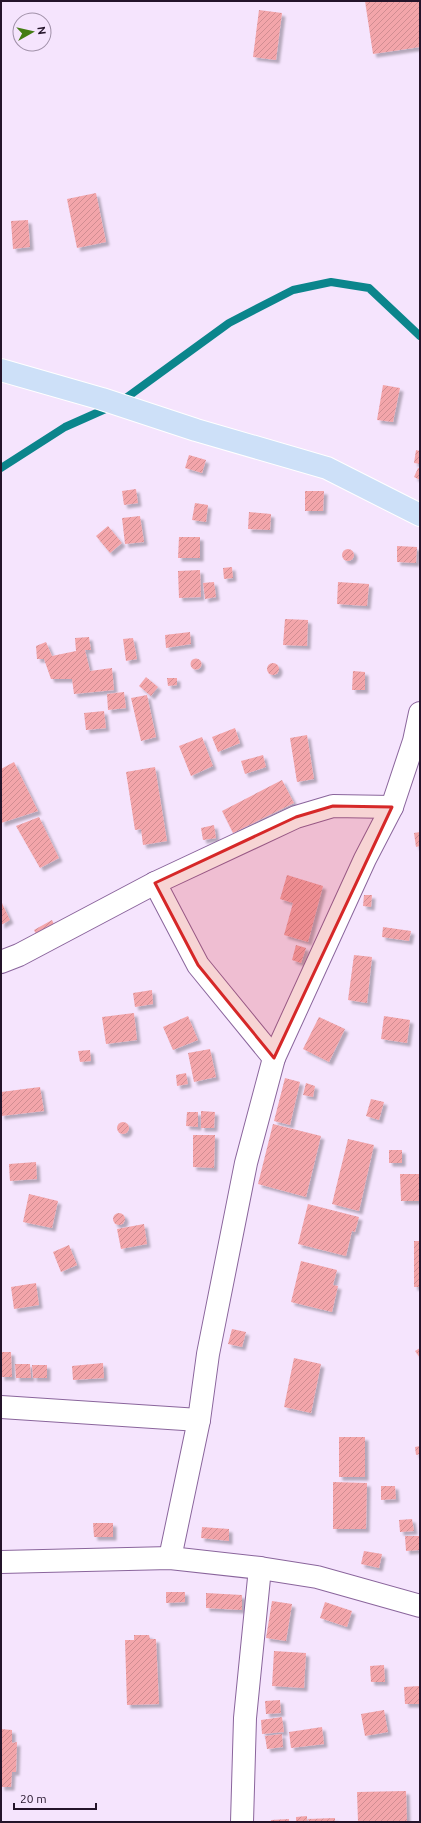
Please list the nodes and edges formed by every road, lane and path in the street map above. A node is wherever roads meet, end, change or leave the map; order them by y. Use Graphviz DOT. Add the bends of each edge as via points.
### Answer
graph roads {
  1 [pos="1,370"];
  2 [pos="420,515"];
  3 [pos="420,713"];
  4 [pos="392,807"];
  5 [pos="155,883"];
  6 [pos="1,962"];
  7 [pos="274,1058"];
  8 [pos="1,1407"];
  9 [pos="198,1420"];
  10 [pos="170,1558"];
  11 [pos="1,1562"];
  12 [pos="260,1568"];
  13 [pos="420,1606"];
  14 [pos="242,1822"];
  1 -- 2 [label="main road" via="327,468"];
  3 -- 4 [label="street" via="414,741"];
  4 -- 5 [label="street" via="333,806 296,817"];
  4 -- 7 [label="street" via="365,859"];
  5 -- 6 [label="street"];
  5 -- 7 [label="street" via="198,965"];
  7 -- 9 [label="street" via="246,1162 208,1354"];
  8 -- 9 [label="street"];
  9 -- 10 [label="street"];
  10 -- 11 [label="street"];
  10 -- 12 [label="street"];
  12 -- 13 [label="street" via="317,1577"];
  12 -- 14 [label="street" via="245,1718"];
}
